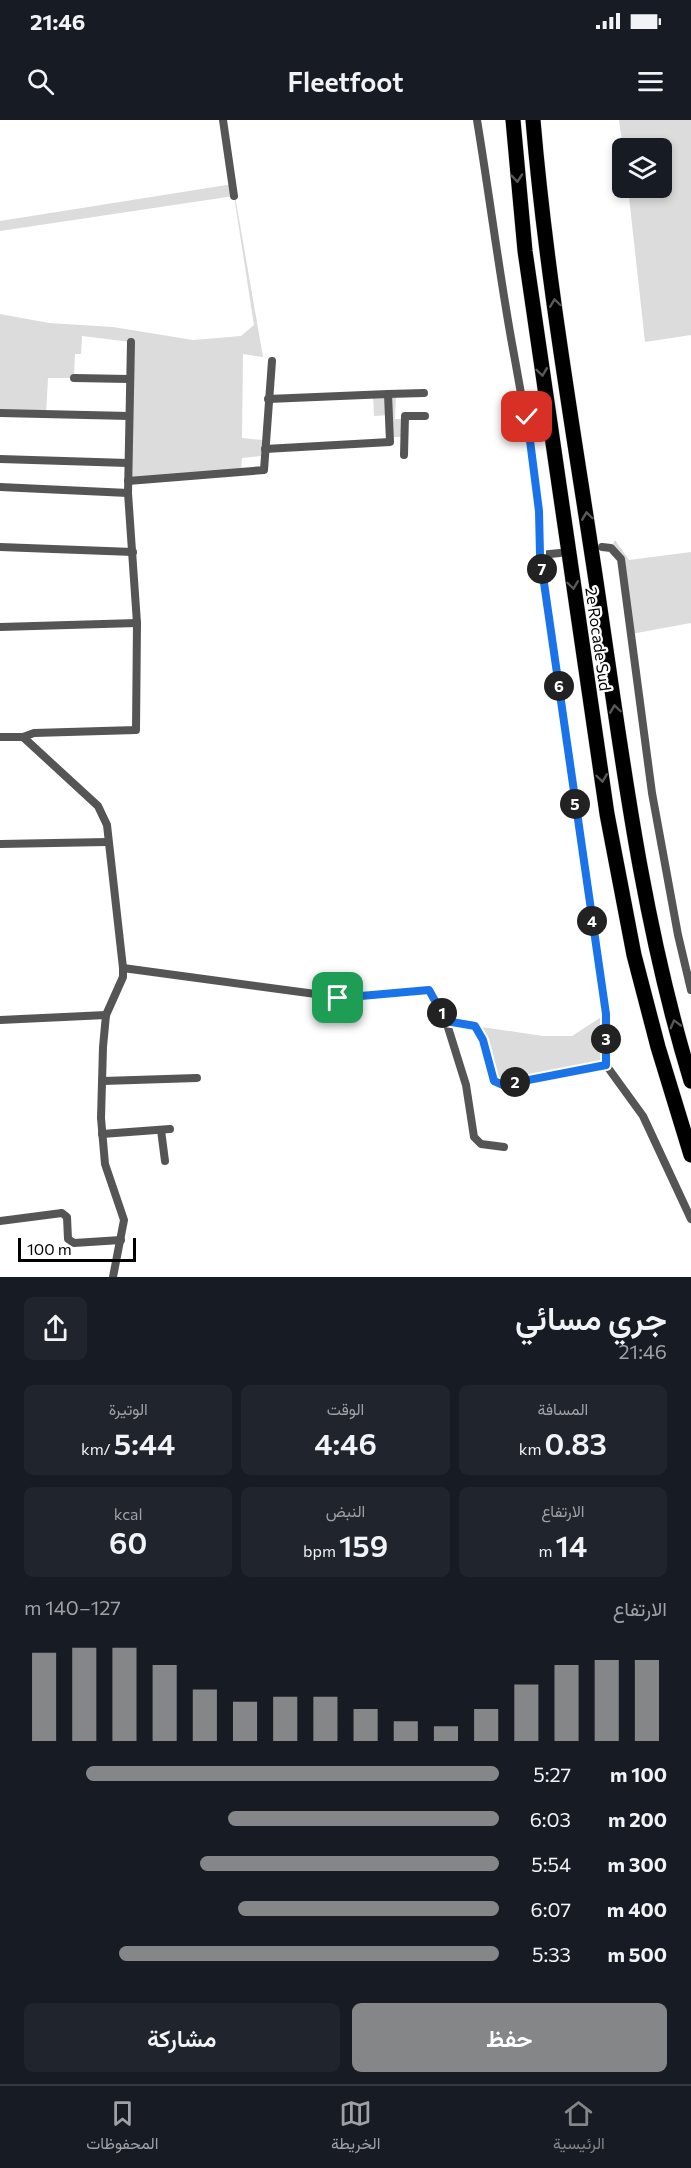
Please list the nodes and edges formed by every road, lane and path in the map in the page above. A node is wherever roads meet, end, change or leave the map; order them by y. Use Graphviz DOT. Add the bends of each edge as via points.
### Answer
graph roads {
  1 [pos="223,120"];
  2 [pos="477,120"];
  3 [pos="513,120"];
  4 [pos="533,120"];
  5 [pos="234,196"];
  6 [pos="131,342"];
  7 [pos="272,361"];
  8 [pos="74,378"];
  9 [pos="129,378"];
  10 [pos="424,393"];
  11 [pos="388,394"];
  12 [pos="268,399"];
  13 [pos="0,413"];
  14 [pos="129,416"];
  15 [pos="425,416"];
  16 [pos="390,437"];
  17 [pos="404,437"];
  18 [pos="265,449"];
  19 [pos="404,455"];
  20 [pos="0,459"];
  21 [pos="128,463"];
  22 [pos="128,481"];
  23 [pos="0,487"];
  24 [pos="128,493"];
  25 [pos="0,547"];
  26 [pos="602,547"];
  27 [pos="133,552"];
  28 [pos="560,553"];
  29 [pos="540,555"];
  30 [pos="137,623"];
  31 [pos="0,627"];
  32 [pos="0,737"];
  33 [pos="23,737"];
  34 [pos="107,842"];
  35 [pos="0,844"];
  36 [pos="123,968"];
  37 [pos="691,990"];
  38 [pos="106,1015"];
  39 [pos="0,1020"];
  40 [pos="446,1021"];
  41 [pos="606,1065"];
  42 [pos="197,1078"];
  43 [pos="103,1080"];
  44 [pos="691,1081"];
  45 [pos="102,1134"];
  46 [pos="504,1147"];
  47 [pos="691,1155"];
  48 [pos="165,1161"];
  49 [pos="691,1219"];
  50 [pos="0,1221"];
  51 [pos="121,1240"];
  52 [pos="112,1277"];
  1 -- 5 [label="street"];
  2 -- 29 [label="street" via="527,417 539,511"];
  3 -- 47 [label="highway, 2e Rocade Sud, one-way" via="525,251 607,814 641,984"];
  44 -- 4 [label="highway, 2e Rocade Sud, one-way" via="659,963 635,837 553,293"];
  6 -- 9 [label="street"];
  7 -- 12 [label="street"];
  8 -- 9 [label="street"];
  9 -- 14 [label="street"];
  10 -- 11 [label="street"];
  11 -- 12 [label="street"];
  11 -- 16 [label="street"];
  12 -- 18 [label="street"];
  13 -- 14 [label="street"];
  14 -- 21 [label="street"];
  15 -- 17 [label="street" via="405,416"];
  16 -- 17 [label="street"];
  16 -- 18 [label="street" via="390,442"];
  17 -- 19 [label="street"];
  18 -- 22 [label="street" via="264,470"];
  20 -- 21 [label="street"];
  21 -- 22 [label="street"];
  22 -- 24 [label="street"];
  23 -- 24 [label="street"];
  24 -- 27 [label="street"];
  25 -- 27 [label="street"];
  26 -- 37 [label="street" via="611,548 621,560 652,793"];
  27 -- 30 [label="street"];
  28 -- 29 [label="street"];
  29 -- 41 [label="street" via="606,1014"];
  30 -- 31 [label="street"];
  30 -- 33 [label="street" via="136,730"];
  32 -- 33 [label="street"];
  33 -- 34 [label="street" via="98,806 107,825"];
  34 -- 35 [label="street"];
  34 -- 36 [label="street"];
  36 -- 38 [label="street" via="123,977"];
  36 -- 40 [label="street" via="338,998 429,990"];
  38 -- 39 [label="street"];
  38 -- 43 [label="street"];
  40 -- 41 [label="street" via="475,1026 494,1081 503,1085"];
  40 -- 46 [label="street" via="466,1085 474,1137 481,1144"];
  41 -- 49 [label="street" via="644,1116"];
  42 -- 43 [label="street"];
  43 -- 45 [label="street"];
  45 -- 48 [label="street" via="165,1129"];
  45 -- 51 [label="street" via="105,1164 124,1220"];
  50 -- 51 [label="street" via="62,1213 67,1217 68,1239 74,1243"];
  51 -- 52 [label="street"];
}
